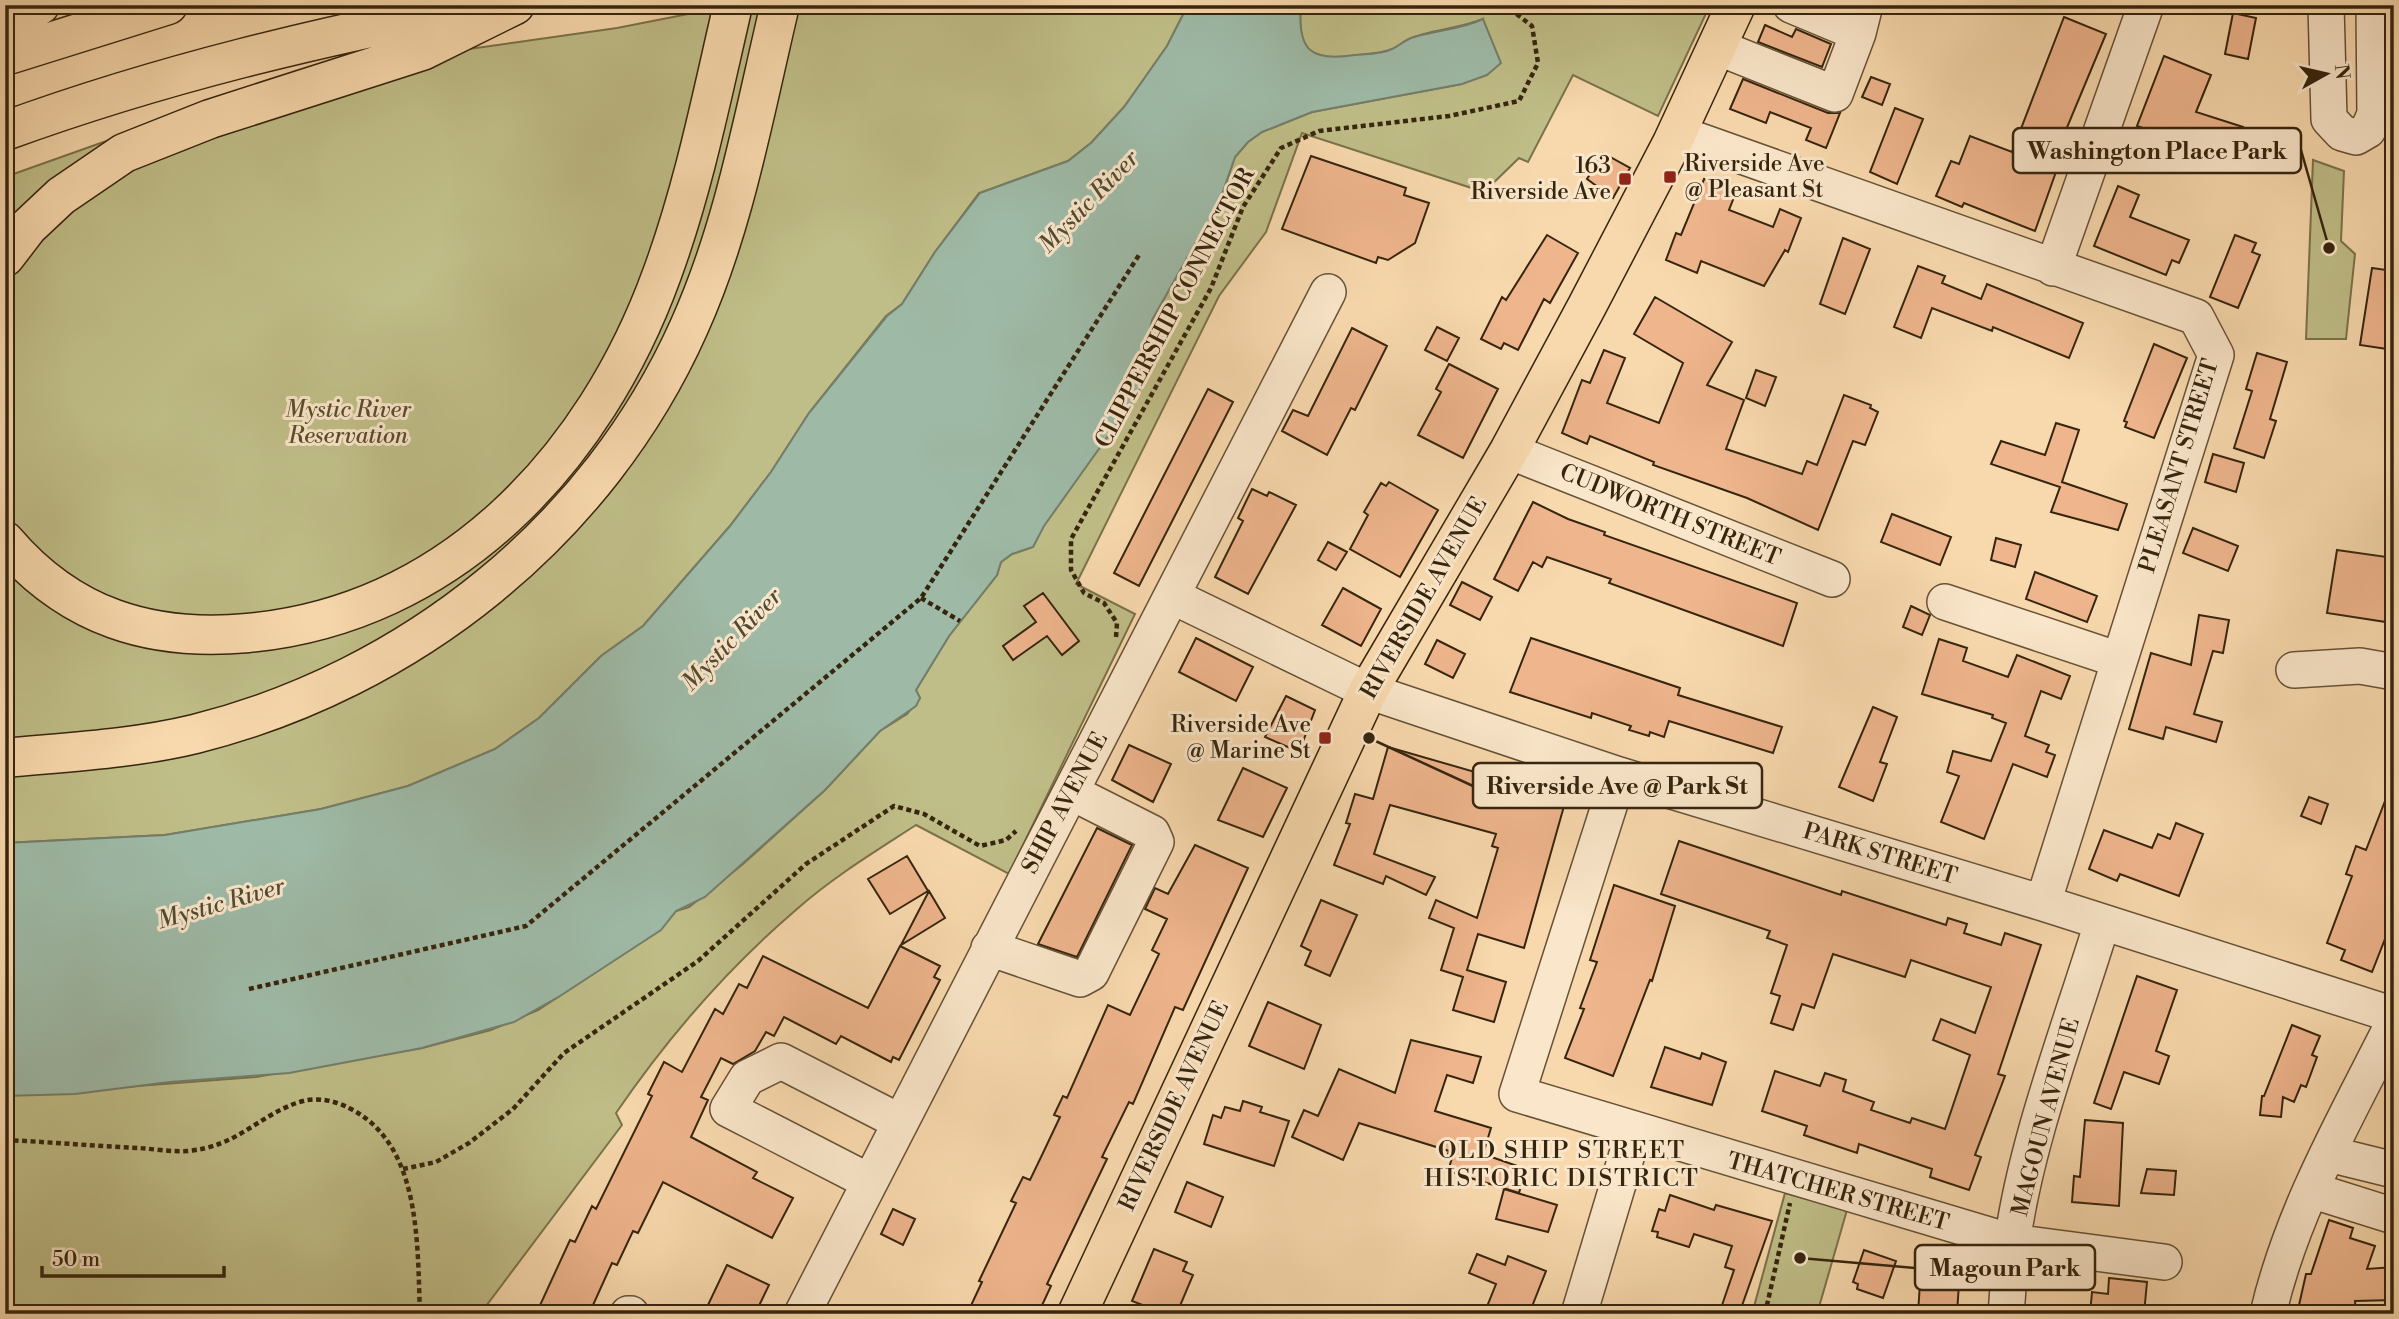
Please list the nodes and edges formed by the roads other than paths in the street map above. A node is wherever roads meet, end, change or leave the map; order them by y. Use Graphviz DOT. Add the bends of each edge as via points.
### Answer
graph roads {
  1 [pos="40,5"];
  2 [pos="168,5"];
  3 [pos="483,5"];
  4 [pos="515,5"];
  5 [pos="1736,5"];
  6 [pos="1791,5"];
  7 [pos="2146,5"];
  8 [pos="780,7"];
  9 [pos="733,9"];
  10 [pos="1862,19"];
  11 [pos="2374,20"];
  12 [pos="2326,21"];
  13 [pos="5,26"];
  14 [pos="1717,47"];
  15 [pos="5,57"];
  16 [pos="5,131"];
  17 [pos="1677,133"];
  18 [pos="5,257"];
  19 [pos="2053,268"];
  20 [pos="1328,292"];
  21 [pos="1509,451"];
  22 [pos="5,541"];
  23 [pos="1832,579"];
  24 [pos="1174,597"];
  25 [pos="1945,602"];
  26 [pos="2119,660"];
  27 [pos="2294,670"];
  28 [pos="2394,671"];
  29 [pos="1368,691"];
  30 [pos="5,758"];
  31 [pos="1619,775"];
  32 [pos="1071,792"];
  33 [pos="2043,903"];
  34 [pos="2102,923"];
  35 [pos="989,948"];
  36 [pos="2394,1015"];
  37 [pos="2394,1022"];
  38 [pos="900,1122"];
  39 [pos="1634,1131"];
  40 [pos="2329,1154"];
  41 [pos="2394,1170"];
  42 [pos="870,1182"];
  43 [pos="2311,1190"];
  44 [pos="2394,1216"];
  45 [pos="2012,1242"];
  46 [pos="2164,1262"];
  47 [pos="802,1314"];
  48 [pos="1077,1314"];
  49 [pos="1579,1314"];
  50 [pos="2006,1314"];
  51 [pos="2268,1314"];
  1 -- 13 [label="main road"];
  2 -- 15 [label="main road"];
  3 -- 16 [label="main road" via="228,61"];
  4 -- 18 [label="main road" via="422,51 210,119 124,153 61,196"];
  5 -- 14 [label="main road, RIVERSIDE AVENUE"];
  6 -- 10 [label="street"];
  7 -- 19 [label="street"];
  8 -- 30 [label="main road" via="721,242 690,327 659,386 614,454 580,498 516,565 480,596 398,651 279,708 148,743"];
  9 -- 22 [label="main road" via="682,216 636,335 600,399 533,490 494,529 452,561 368,607 270,631 219,636 134,627 93,611 56,591"];
  10 -- 14 [label="street" via="1835,94"];
  11 -- 12 [label="street"];
  11 -- 12 [label="street" via="2375,114 2368,130 2356,137 2343,133 2329,120"];
  14 -- 17 [label="main road, RIVERSIDE AVENUE"];
  17 -- 19 [label="street, PLEASANT STREET"];
  17 -- 21 [label="main road, RIVERSIDE AVENUE"];
  19 -- 26 [label="street, PLEASANT STREET" via="2196,317 2216,355"];
  20 -- 24 [label="street, SHIP AVENUE"];
  21 -- 23 [label="street, CUDWORTH STREET"];
  21 -- 29 [label="main road, RIVERSIDE AVENUE"];
  24 -- 29 [label="street, PARK STREET"];
  24 -- 32 [label="street, SHIP AVENUE"];
  25 -- 26 [label="street"];
  26 -- 33 [label="street, PLEASANT STREET"];
  27 -- 28 [label="street" via="2360,666"];
  29 -- 31 [label="street, PARK STREET"];
  29 -- 48 [label="main road, RIVERSIDE AVENUE"];
  31 -- 33 [label="street, PARK STREET"];
  31 -- 39 [label="street, THATCHER STREET" via="1517,1094"];
  32 -- 35 [label="street, SHIP AVENUE"];
  32 -- 35 [label="street" via="1152,833 1156,842 1091,973 1080,979"];
  33 -- 34 [label="street, PARK STREET"];
  34 -- 36 [label="street, PARK STREET"];
  34 -- 45 [label="street, MAGOUN AVENUE" via="2041,1121"];
  35 -- 38 [label="street, SHIP AVENUE"];
  37 -- 40 [label="street"];
  38 -- 42 [label="street, SHIP AVENUE"];
  38 -- 42 [label="street" via="781,1060 747,1077 728,1109"];
  39 -- 45 [label="street, THATCHER STREET"];
  39 -- 49 [label="street"];
  40 -- 41 [label="street"];
  40 -- 43 [label="street"];
  42 -- 47 [label="street, SHIP AVENUE"];
  43 -- 44 [label="street"];
  43 -- 51 [label="street" via="2282,1259"];
  45 -- 46 [label="street, THATCHER STREET"];
  45 -- 50 [label="street, MAGOUN AVENUE"];
}
